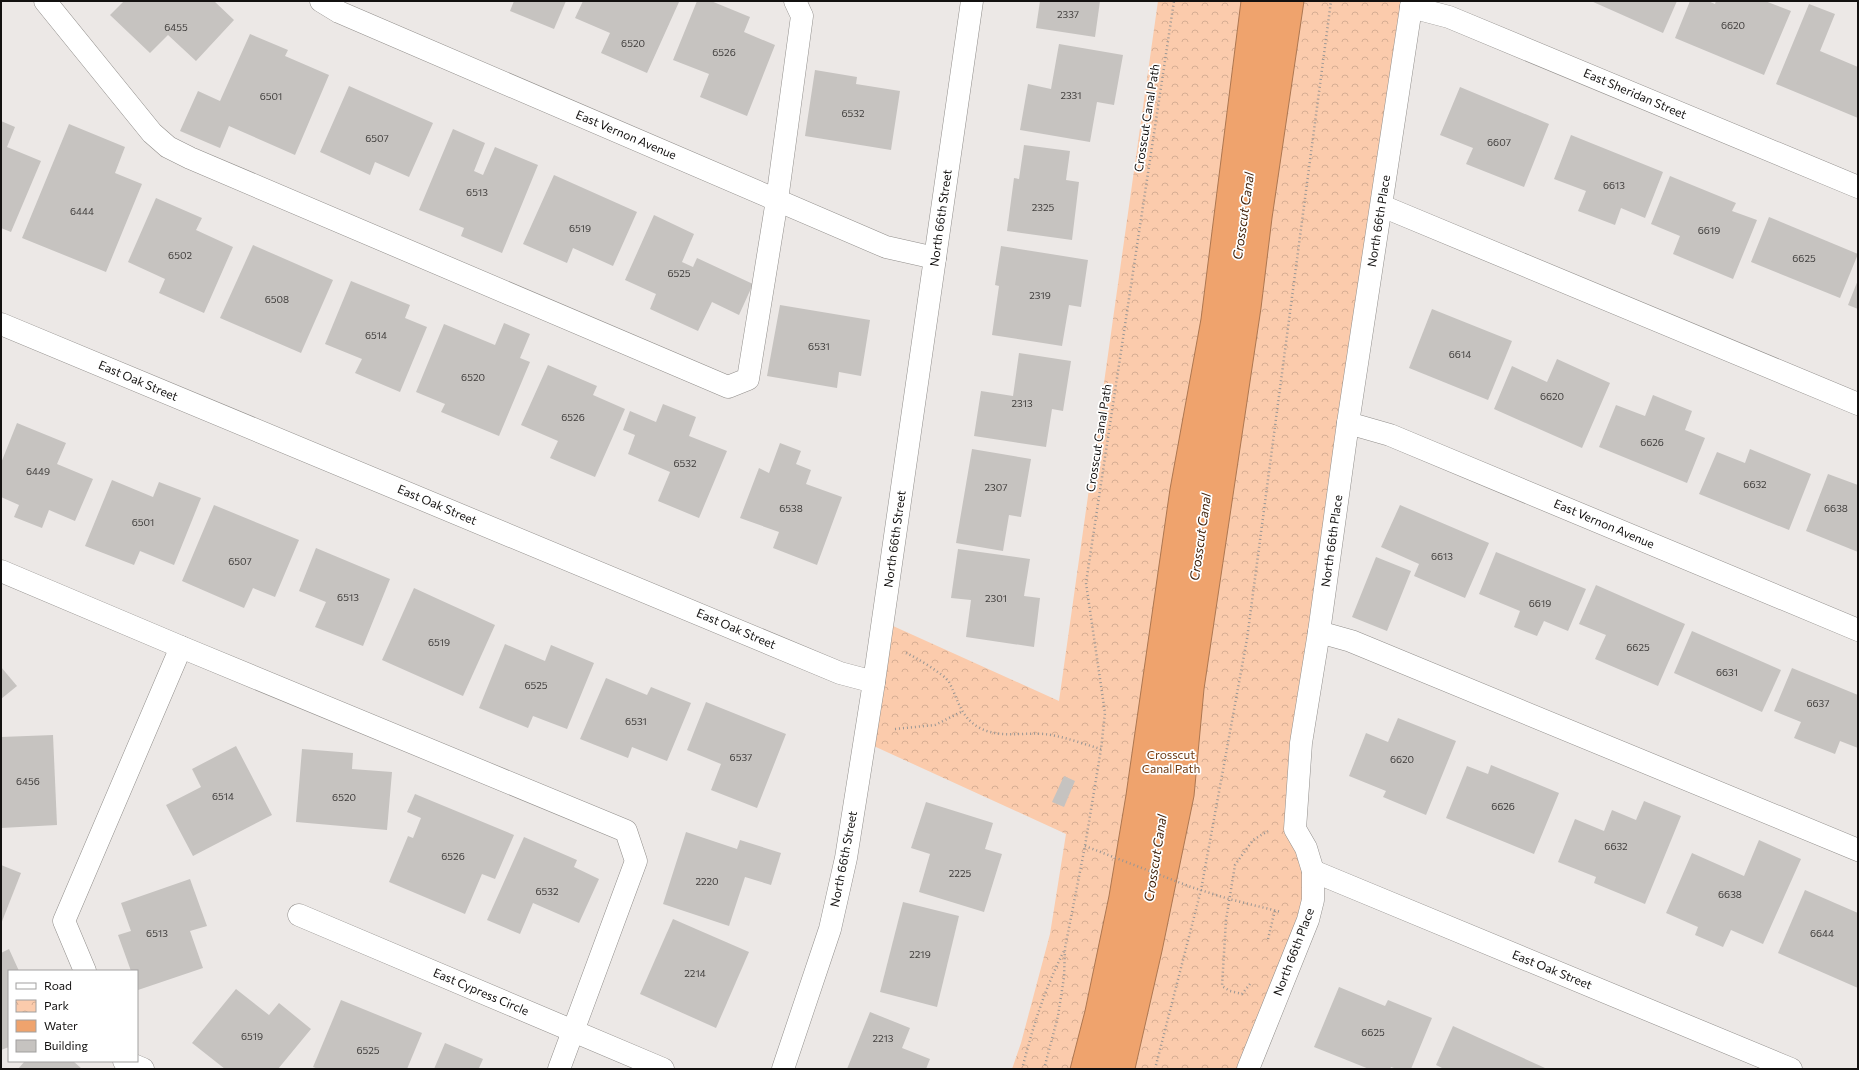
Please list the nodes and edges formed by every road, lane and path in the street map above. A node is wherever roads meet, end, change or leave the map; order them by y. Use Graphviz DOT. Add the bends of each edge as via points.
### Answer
graph roads {
  1 [pos="45,1"];
  2 [pos="321,1"];
  3 [pos="796,1"];
  4 [pos="972,1"];
  5 [pos="1174,1"];
  6 [pos="1331,1"];
  7 [pos="1412,4"];
  8 [pos="1858,187"];
  9 [pos="777,200"];
  10 [pos="1382,206"];
  11 [pos="935,258"];
  12 [pos="1,324"];
  13 [pos="1858,404"];
  14 [pos="1348,423"];
  15 [pos="1,571"];
  16 [pos="1858,630"];
  17 [pos="1319,632"];
  18 [pos="880,645"];
  19 [pos="181,647"];
  20 [pos="874,682"];
  21 [pos="961,712"];
  22 [pos="867,727"];
  23 [pos="1101,749"];
  24 [pos="1295,828"];
  25 [pos="1085,846"];
  26 [pos="1858,850"];
  27 [pos="1313,871"];
  28 [pos="1201,890"];
  29 [pos="1229,899"];
  30 [pos="1275,910"];
  31 [pos="1288,914"];
  32 [pos="299,915"];
  33 [pos="1267,943"];
  34 [pos="1065,948"];
  35 [pos="85,970"];
  36 [pos="1252,981"];
  37 [pos="574,1031"];
  38 [pos="126,1062"];
  39 [pos="143,1069"];
  40 [pos="559,1069"];
  41 [pos="663,1069"];
  42 [pos="783,1069"];
  43 [pos="1022,1069"];
  44 [pos="1044,1069"];
  45 [pos="1155,1069"];
  46 [pos="1248,1069"];
  47 [pos="1791,1069"];
  1 -- 9 [label="street" via="152,133 168,147 728,388 748,379"];
  2 -- 9 [label="street, East Vernon Avenue" via="339,12"];
  3 -- 9 [label="street" via="802,16"];
  4 -- 11 [label="street, North 66th Street"];
  5 -- 23 [label="path, Crosscut Canal Path" via="1086,583 1105,713"];
  6 -- 28 [label="path" via="1247,639"];
  7 -- 8 [label="street, East Sheridan Street" via="1449,17"];
  7 -- 10 [label="street, North 66th Place"];
  9 -- 11 [label="street, East Vernon Avenue" via="886,247"];
  10 -- 13 [label="street"];
  10 -- 14 [label="street, North 66th Place"];
  11 -- 18 [label="street, North 66th Street"];
  12 -- 20 [label="street, East Oak Street" via="840,673"];
  14 -- 16 [label="street, East Vernon Avenue" via="1390,435"];
  14 -- 17 [label="street, North 66th Place"];
  15 -- 19 [label="street"];
  17 -- 24 [label="street, North 66th Place" via="1301,743"];
  17 -- 26 [label="street" via="1352,641"];
  18 -- 20 [label="street, North 66th Street"];
  18 -- 21 [label="path" via="913,656 948,680"];
  19 -- 35 [label="street" via="64,921"];
  19 -- 37 [label="street" via="626,831 636,861"];
  20 -- 22 [label="street, North 66th Street"];
  21 -- 22 [label="path" via="935,725 893,729"];
  21 -- 23 [label="path" via="976,726 988,732 1005,735 1045,734"];
  22 -- 42 [label="street, North 66th Street" via="846,858 830,929"];
  23 -- 25 [label="path, Crosscut Canal Path"];
  24 -- 27 [label="street, North 66th Place" via="1306,848"];
  24 -- 29 [label="path" via="1265,832 1253,840 1235,865"];
  25 -- 28 [label="path"];
  25 -- 34 [label="path, Crosscut Canal Path"];
  27 -- 46 [label="street, North 66th Place" via="1313,900 1308,920"];
  27 -- 47 [label="street, East Oak Street"];
  28 -- 29 [label="path"];
  28 -- 45 [label="path"];
  29 -- 30 [label="path"];
  29 -- 36 [label="path" via="1222,986 1230,992 1242,994"];
  30 -- 31 [label="path"];
  30 -- 33 [label="path"];
  32 -- 37 [label="street, East Cypress Circle"];
  34 -- 43 [label="path, Crosscut Canal Path" via="1037,1013"];
  34 -- 44 [label="path, Crosscut Canal Path" via="1058,1016"];
  37 -- 40 [label="street"];
  37 -- 41 [label="street, East Cypress Circle"];
  38 -- 39 [label="street"];
}
